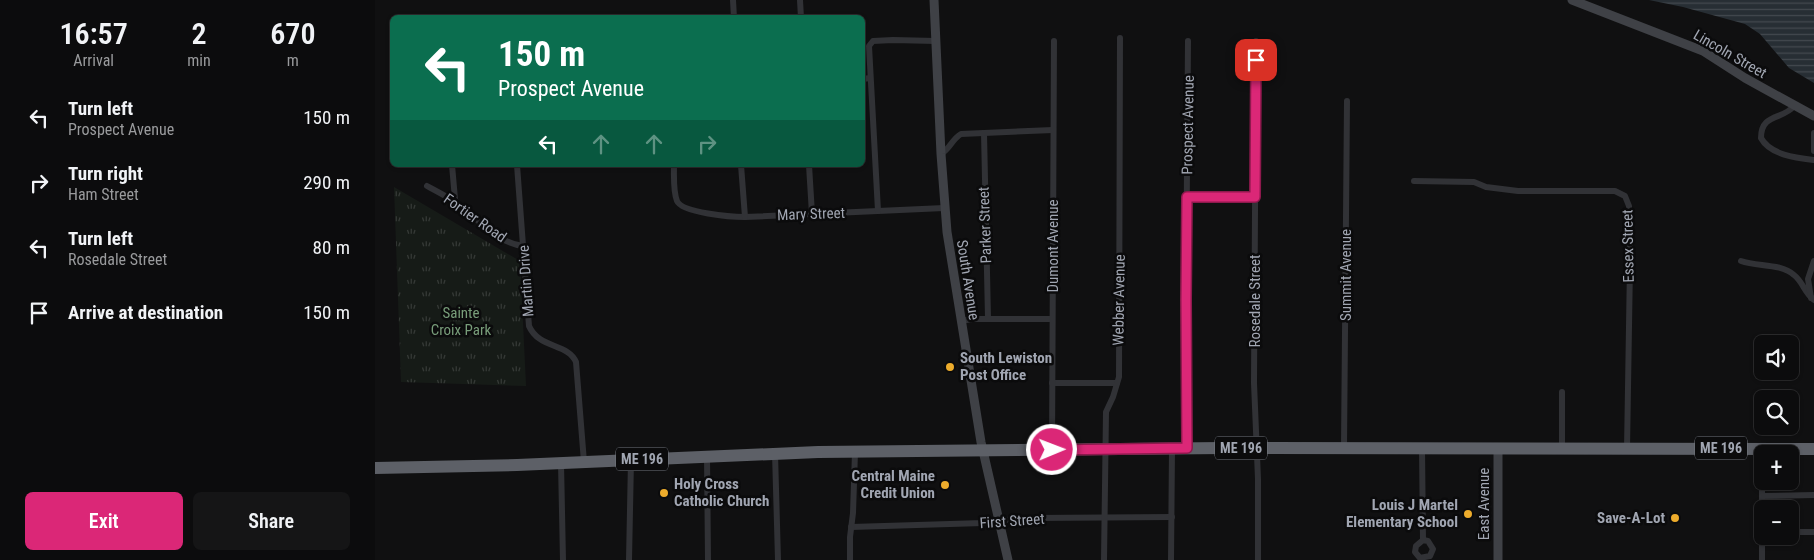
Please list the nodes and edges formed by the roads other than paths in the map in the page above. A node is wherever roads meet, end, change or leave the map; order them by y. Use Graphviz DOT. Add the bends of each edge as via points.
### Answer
graph roads {
  1 [pos="733,0"];
  2 [pos="800,0"];
  3 [pos="934,0"];
  4 [pos="1573,0"];
  5 [pos="734,15"];
  6 [pos="801,15"];
  7 [pos="1120,38"];
  8 [pos="1054,41"];
  9 [pos="1188,41"];
  10 [pos="936,42"];
  11 [pos="1256,42"];
  12 [pos="865,78"];
  13 [pos="870,78"];
  14 [pos="1347,101"];
  15 [pos="1794,106"];
  16 [pos="1814,116"];
  17 [pos="1053,130"];
  18 [pos="984,132"];
  19 [pos="1814,132"];
  20 [pos="1814,151"];
  21 [pos="941,154"];
  22 [pos="1814,160"];
  23 [pos="452,167"];
  24 [pos="517,167"];
  25 [pos="674,167"];
  26 [pos="741,167"];
  27 [pos="809,167"];
  28 [pos="1414,181"];
  29 [pos="427,186"];
  30 [pos="1187,197"];
  31 [pos="1255,197"];
  32 [pos="457,203"];
  33 [pos="944,208"];
  34 [pos="878,212"];
  35 [pos="812,214"];
  36 [pos="745,217"];
  37 [pos="523,246"];
  38 [pos="1741,261"];
  39 [pos="1814,261"];
  40 [pos="1813,299"];
  41 [pos="988,318"];
  42 [pos="1052,319"];
  43 [pos="961,321"];
  44 [pos="1052,383"];
  45 [pos="1117,383"];
  46 [pos="1562,392"];
  47 [pos="1187,448"];
  48 [pos="1257,448"];
  49 [pos="1344,448"];
  50 [pos="1422,448"];
  51 [pos="1498,448"];
  52 [pos="1754,448"];
  53 [pos="1172,449"];
  54 [pos="1562,449"];
  55 [pos="1799,449"];
  56 [pos="1814,449"];
  57 [pos="1052,450"];
  58 [pos="1105,450"];
  59 [pos="1627,450"];
  60 [pos="983,451"];
  61 [pos="855,452"];
  62 [pos="775,453"];
  63 [pos="707,456"];
  64 [pos="631,460"];
  65 [pos="584,462"];
  66 [pos="561,463"];
  67 [pos="375,468"];
  68 [pos="1762,490"];
  69 [pos="1814,495"];
  70 [pos="1762,496"];
  71 [pos="1762,500"];
  72 [pos="1172,517"];
  73 [pos="1104,518"];
  74 [pos="999,521"];
  75 [pos="851,527"];
  76 [pos="1799,532"];
  77 [pos="1814,532"];
  78 [pos="1423,540"];
  79 [pos="1762,545"];
  80 [pos="563,560"];
  81 [pos="629,560"];
  82 [pos="708,560"];
  83 [pos="778,560"];
  84 [pos="850,560"];
  85 [pos="1008,560"];
  86 [pos="1103,560"];
  87 [pos="1171,560"];
  88 [pos="1258,560"];
  89 [pos="1498,560"];
  90 [pos="1762,560"];
  1 -- 5 [label="street"];
  2 -- 6 [label="street"];
  3 -- 10 [label="street, South Avenue"];
  4 -- 15 [label="street, Lincoln Street" via="1703,51"];
  7 -- 45 [label="street, Webber Avenue"];
  8 -- 17 [label="street, Dumont Avenue"];
  9 -- 30 [label="street, Prospect Avenue"];
  10 -- 13 [label="street" via="871,42"];
  10 -- 21 [label="street, South Avenue"];
  11 -- 31 [label="street, Rosedale Street"];
  12 -- 13 [label="street"];
  13 -- 34 [label="street"];
  14 -- 49 [label="street, Summit Avenue"];
  15 -- 16 [label="street, Lincoln Street"];
  15 -- 22 [label="street" via="1767,121 1761,138 1768,147 1782,153"];
  17 -- 18 [label="street"];
  17 -- 42 [label="street, Dumont Avenue"];
  18 -- 21 [label="street" via="961,134"];
  18 -- 41 [label="street, Parker Street"];
  19 -- 20 [label="street"];
  21 -- 33 [label="street, South Avenue"];
  23 -- 32 [label="street"];
  24 -- 37 [label="street, Martin Drive"];
  25 -- 36 [label="street, Mary Street" via="679,205 714,214"];
  26 -- 36 [label="street"];
  27 -- 35 [label="street"];
  28 -- 59 [label="street, Essex Street" via="1474,182 1518,191 1615,191 1625,196 1629,206 1630,265"];
  29 -- 32 [label="street, Fortier Road"];
  30 -- 31 [label="street"];
  30 -- 47 [label="street, Prospect Avenue"];
  31 -- 48 [label="street, Rosedale Street"];
  32 -- 37 [label="street, Fortier Road" via="499,236"];
  33 -- 34 [label="street, Mary Street"];
  33 -- 43 [label="street, South Avenue"];
  34 -- 35 [label="street, Mary Street"];
  35 -- 36 [label="street, Mary Street"];
  37 -- 65 [label="street, Martin Drive" via="531,332 543,342 568,352 576,362"];
  38 -- 40 [label="street" via="1789,271"];
  39 -- 40 [label="street" via="1808,279"];
  41 -- 42 [label="street"];
  41 -- 43 [label="street"];
  42 -- 44 [label="street, Dumont Avenue"];
  43 -- 60 [label="street, South Avenue"];
  44 -- 45 [label="street"];
  44 -- 57 [label="street, Dumont Avenue"];
  45 -- 58 [label="street, Webber Avenue" via="1106,412"];
  46 -- 54 [label="street"];
  47 -- 48 [label="highway, ME 196"];
  47 -- 53 [label="highway, ME 196"];
  48 -- 49 [label="highway, ME 196"];
  48 -- 88 [label="street, Rosedale Street"];
  49 -- 50 [label="highway, ME 196"];
  50 -- 51 [label="highway, ME 196"];
  50 -- 78 [label="street"];
  51 -- 54 [label="highway, ME 196"];
  51 -- 89 [label="street, East Avenue"];
  52 -- 59 [label="highway, ME 196"];
  53 -- 58 [label="highway, ME 196"];
  53 -- 72 [label="street"];
  54 -- 59 [label="highway, ME 196"];
  55 -- 56 [label="highway, ME 196"];
  57 -- 58 [label="highway, ME 196"];
  57 -- 60 [label="highway, ME 196"];
  58 -- 73 [label="street, Webber Avenue"];
  60 -- 61 [label="highway, ME 196"];
  60 -- 74 [label="street, South Avenue"];
  61 -- 62 [label="highway, ME 196"];
  61 -- 75 [label="street"];
  62 -- 63 [label="highway, ME 196"];
  62 -- 83 [label="street"];
  63 -- 64 [label="highway, ME 196"];
  63 -- 82 [label="street"];
  64 -- 65 [label="highway, ME 196"];
  64 -- 81 [label="street"];
  65 -- 66 [label="highway, ME 196"];
  66 -- 67 [label="highway, ME 196"];
  66 -- 80 [label="street"];
  68 -- 70 [label="street"];
  69 -- 70 [label="street"];
  70 -- 71 [label="street"];
  72 -- 73 [label="street, First Street"];
  72 -- 87 [label="street"];
  73 -- 74 [label="street, First Street"];
  73 -- 86 [label="street, Webber Avenue"];
  74 -- 75 [label="street, First Street"];
  74 -- 85 [label="street, South Avenue"];
  75 -- 84 [label="street"];
  76 -- 77 [label="street"];
  79 -- 90 [label="street"];
}
